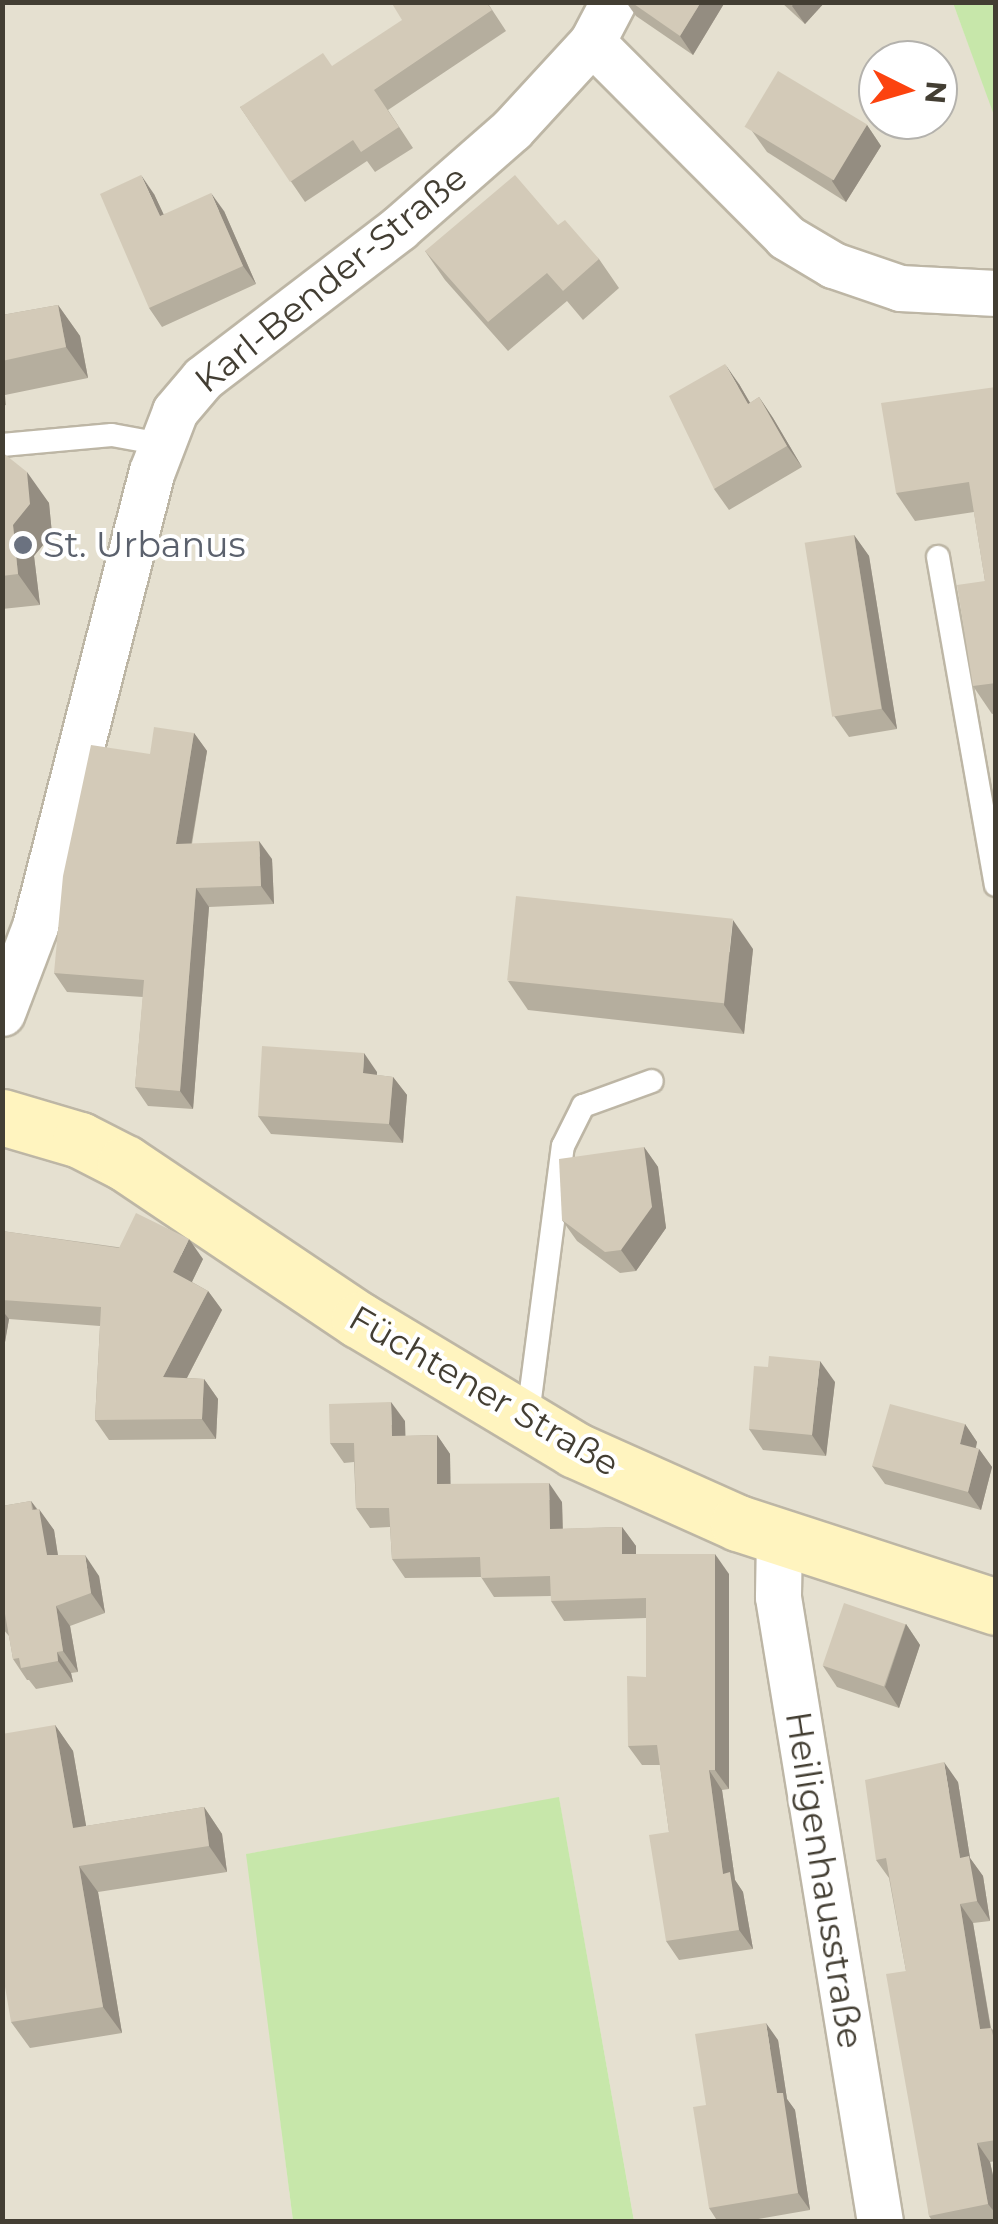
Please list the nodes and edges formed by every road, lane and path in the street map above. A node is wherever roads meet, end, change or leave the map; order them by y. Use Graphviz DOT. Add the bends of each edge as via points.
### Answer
graph roads {
  1 [pos="613,2"];
  2 [pos="592,42"];
  3 [pos="996,293"];
  4 [pos="161,444"];
  5 [pos="2,445"];
  6 [pos="938,557"];
  7 [pos="996,885"];
  8 [pos="2,1013"];
  9 [pos="652,1081"];
  10 [pos="2,1117"];
  11 [pos="527,1422"];
  12 [pos="779,1537"];
  13 [pos="996,1607"];
  14 [pos="880,2222"];
  1 -- 2 [label="street, Karl-Bender-Straße"];
  2 -- 3 [label="street" via="786,237 832,265 900,288"];
  2 -- 4 [label="street, Karl-Bender-Straße" via="512,129 400,228 204,378 175,411"];
  4 -- 5 [label="lane" via="112,435"];
  4 -- 8 [label="street, Karl-Bender-Straße" via="35,926"];
  6 -- 7 [label="lane"];
  9 -- 11 [label="lane" via="583,1106 563,1146"];
  10 -- 11 [label="street, Füchtener Straße" via="80,1140 125,1163 359,1320"];
  11 -- 12 [label="street, Füchtener Straße" via="672,1497"];
  12 -- 13 [label="street, Füchtener Straße"];
  12 -- 14 [label="street, Heiligenhausstraße" via="778,1597"];
}
